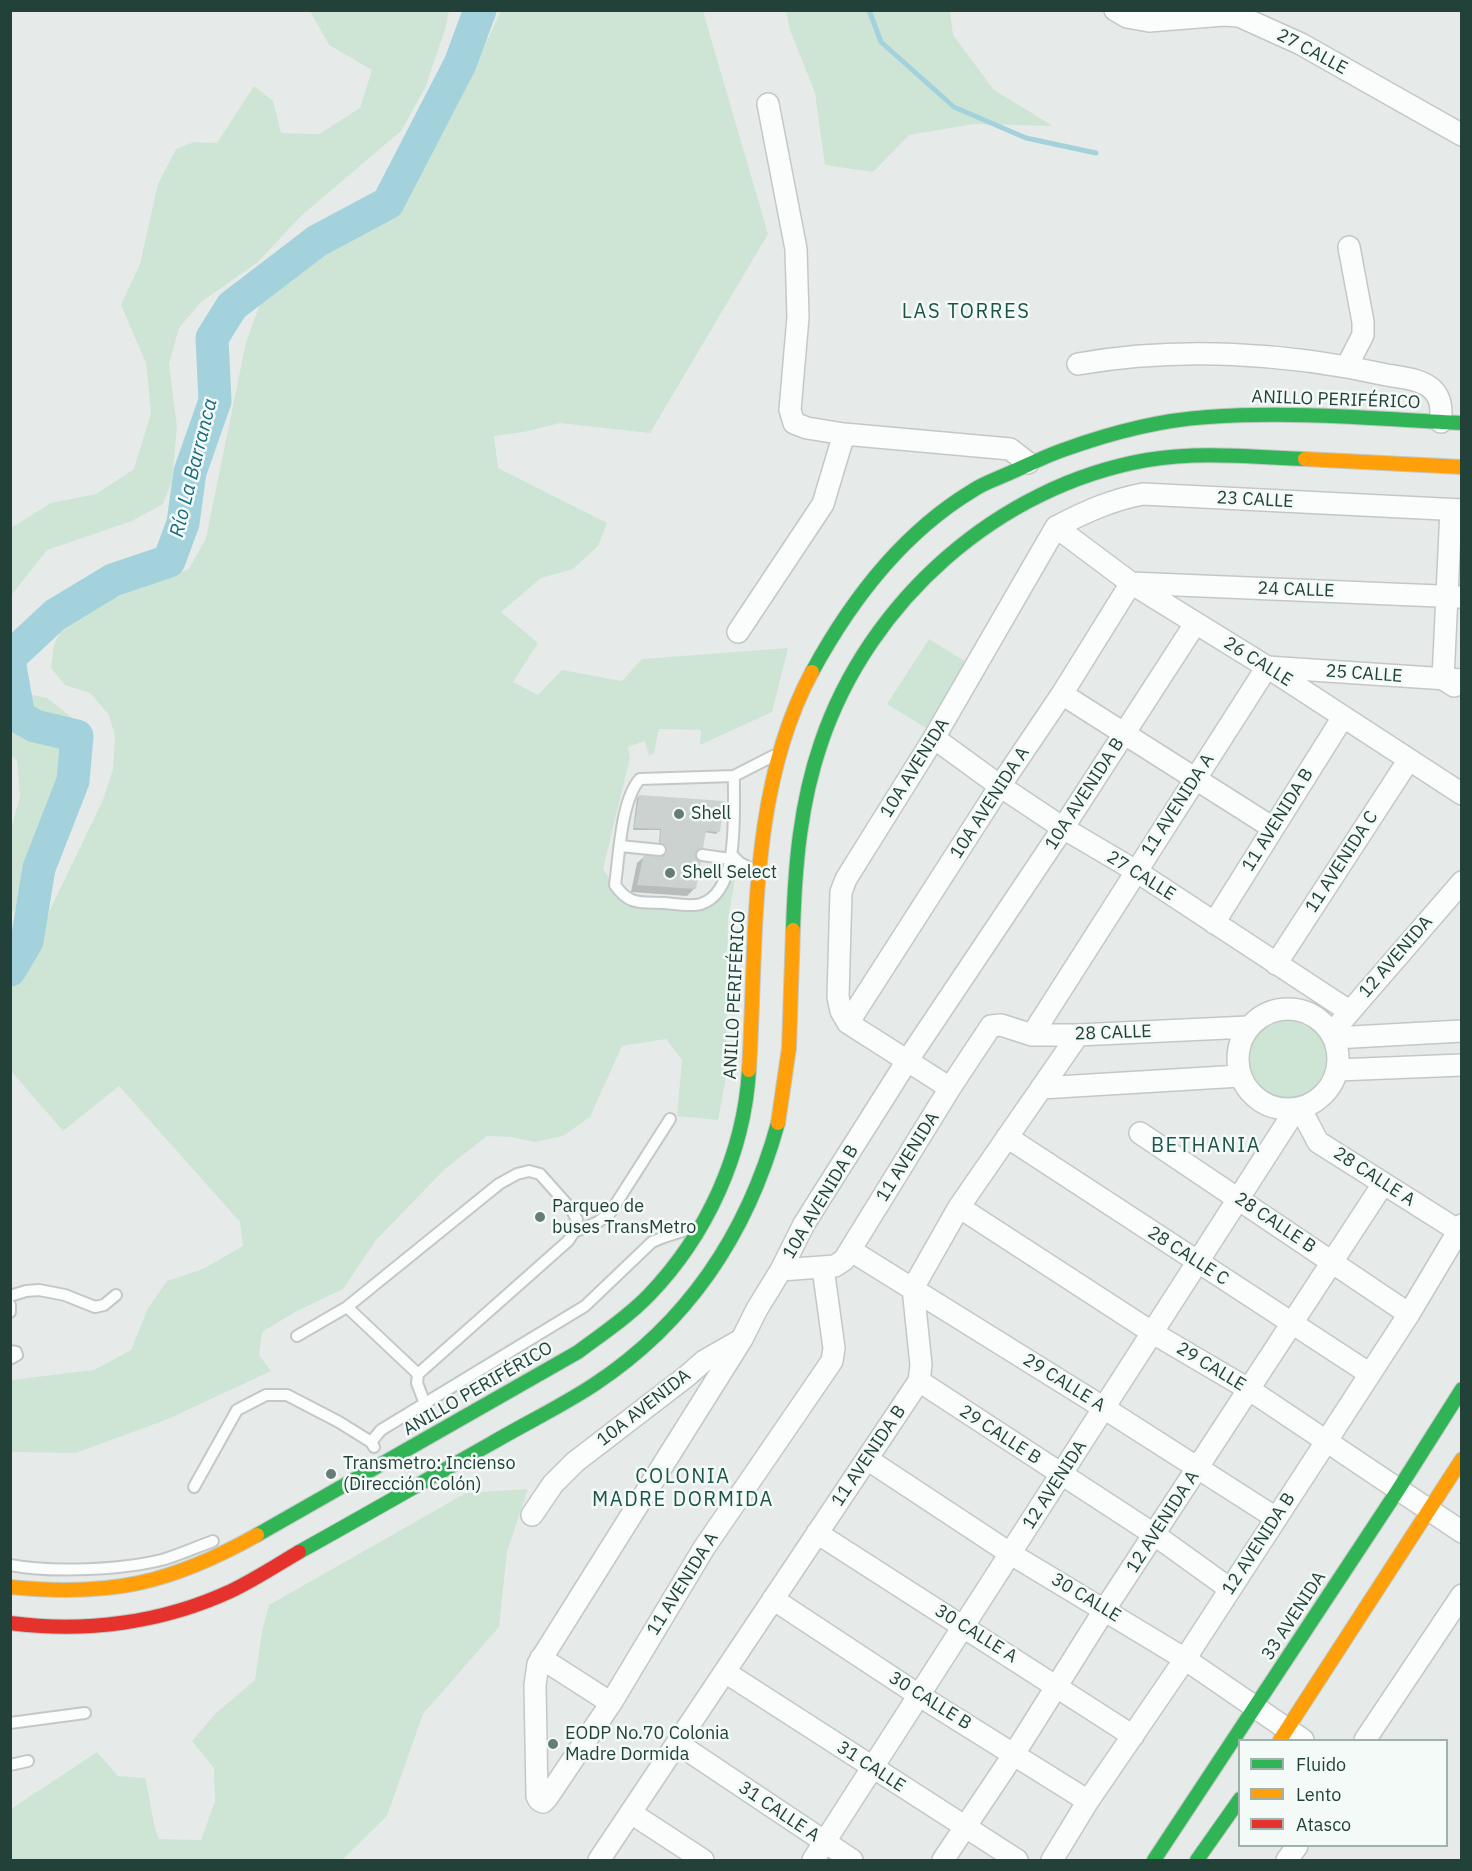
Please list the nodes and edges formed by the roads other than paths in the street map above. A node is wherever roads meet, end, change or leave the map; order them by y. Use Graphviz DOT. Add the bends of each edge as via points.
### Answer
graph roads {
  1 [pos="1115,10"];
  2 [pos="768,104"];
  3 [pos="1461,135"];
  4 [pos="1349,247"];
  5 [pos="1078,364"];
  6 [pos="1347,366"];
  7 [pos="1451,422"];
  8 [pos="844,434"];
  9 [pos="1028,463"];
  10 [pos="1461,467"];
  11 [pos="1456,510"];
  12 [pos="1056,527"];
  13 [pos="1131,583"];
  14 [pos="1454,596"];
  15 [pos="1195,624"];
  16 [pos="738,632"];
  17 [pos="1267,667"];
  18 [pos="1452,680"];
  19 [pos="1461,691"];
  20 [pos="1062,694"];
  21 [pos="1343,717"];
  22 [pos="1124,733"];
  23 [pos="934,738"];
  24 [pos="780,753"];
  25 [pos="1408,760"];
  26 [pos="734,776"];
  27 [pos="1196,778"];
  28 [pos="1000,786"];
  29 [pos="1461,794"];
  30 [pos="1063,828"];
  31 [pos="1273,828"];
  32 [pos="620,846"];
  33 [pos="660,850"];
  34 [pos="702,855"];
  35 [pos="731,857"];
  36 [pos="1136,871"];
  37 [pos="760,873"];
  38 [pos="1461,882"];
  39 [pos="1214,922"];
  40 [pos="1276,964"];
  41 [pos="1302,981"];
  42 [pos="1294,1009"];
  43 [pos="1349,1011"];
  44 [pos="848,1023"];
  45 [pos="1248,1027"];
  46 [pos="1461,1031"];
  47 [pos="984,1035"];
  48 [pos="1032,1035"];
  49 [pos="1078,1035"];
  50 [pos="1333,1036"];
  51 [pos="907,1061"];
  52 [pos="1461,1065"];
  53 [pos="1337,1070"];
  54 [pos="1240,1076"];
  55 [pos="950,1088"];
  56 [pos="1041,1088"];
  57 [pos="1298,1109"];
  58 [pos="670,1119"];
  59 [pos="1140,1133"];
  60 [pos="1008,1137"];
  61 [pos="1383,1184"];
  62 [pos="1239,1199"];
  63 [pos="958,1207"];
  64 [pos="701,1226"];
  65 [pos="1460,1230"];
  66 [pos="574,1232"];
  67 [pos="850,1250"];
  68 [pos="1332,1261"];
  69 [pos="1198,1263"];
  70 [pos="823,1268"];
  71 [pos="781,1269"];
  72 [pos="913,1288"];
  73 [pos="116,1295"];
  74 [pos="10,1296"];
  75 [pos="10,1305"];
  76 [pos="347,1306"];
  77 [pos="10,1312"];
  78 [pos="1409,1314"];
  79 [pos="1291,1324"];
  80 [pos="1153,1333"];
  81 [pos="297,1336"];
  82 [pos="742,1339"];
  83 [pos="10,1351"];
  84 [pos="10,1359"];
  85 [pos="418,1374"];
  86 [pos="1370,1374"];
  87 [pos="919,1381"];
  88 [pos="1461,1389"];
  89 [pos="1250,1390"];
  90 [pos="425,1404"];
  91 [pos="1104,1408"];
  92 [pos="1326,1440"];
  93 [pos="371,1442"];
  94 [pos="1461,1458"];
  95 [pos="867,1459"];
  96 [pos="384,1462"];
  97 [pos="1198,1467"];
  98 [pos="1061,1475"];
  99 [pos="194,1487"];
  100 [pos="1398,1490"];
  101 [pos="1430,1511"];
  102 [pos="532,1515"];
  103 [pos="1276,1518"];
  104 [pos="264,1530"];
  105 [pos="242,1531"];
  106 [pos="1461,1532"];
  107 [pos="818,1533"];
  108 [pos="1155,1535"];
  109 [pos="219,1539"];
  110 [pos="1011,1554"];
  111 [pos="10,1565"];
  112 [pos="10,1587"];
  113 [pos="1230,1588"];
  114 [pos="1461,1595"];
  115 [pos="773,1599"];
  116 [pos="1105,1609"];
  117 [pos="10,1623"];
  118 [pos="963,1627"];
  119 [pos="542,1658"];
  120 [pos="1185,1659"];
  121 [pos="725,1672"];
  122 [pos="1057,1686"];
  123 [pos="920,1696"];
  124 [pos="611,1703"];
  125 [pos="1255,1707"];
  126 [pos="85,1713"];
  127 [pos="10,1723"];
  128 [pos="1133,1736"];
  129 [pos="1290,1737"];
  130 [pos="1366,1739"];
  131 [pos="677,1743"];
  132 [pos="1014,1754"];
  133 [pos="28,1761"];
  134 [pos="10,1765"];
  135 [pos="873,1768"];
  136 [pos="547,1798"];
  137 [pos="1238,1800"];
  138 [pos="1088,1801"];
  139 [pos="631,1813"];
  140 [pos="964,1827"];
  141 [pos="825,1843"];
  142 [pos="1296,1847"];
  143 [pos="599,1860"];
  144 [pos="703,1860"];
  145 [pos="813,1860"];
  146 [pos="852,1860"];
  147 [pos="943,1860"];
  148 [pos="1017,1860"];
  149 [pos="1052,1860"];
  150 [pos="1154,1860"];
  151 [pos="1197,1860"];
  152 [pos="1287,1860"];
  1 -- 3 [label="street, 27 CALLE" via="1149,21 1239,16 1300,44"];
  2 -- 8 [label="street" via="796,249 798,317 790,410 795,423"];
  4 -- 6 [label="street" via="1363,335"];
  5 -- 6 [label="street" via="1218,354"];
  6 -- 7 [label="street" via="1421,382 1434,392"];
  7 -- 9 [label="main road, ANILLO PERIFÉRICO" via="1288,414 1203,418 1123,430"];
  8 -- 9 [label="street" via="1010,449"];
  8 -- 16 [label="street" via="823,504"];
  9 -- 24 [label="main road, ANILLO PERIFÉRICO" via="972,490 922,527 867,585 827,643 794,712"];
  10 -- 117 [label="main road" via="1216,455 1151,460 1088,476 1028,502 953,551 910,592 862,654 836,702 816,756 799,832 787,1065 769,1158 744,1219 714,1269 672,1320 638,1353 594,1385 231,1591 194,1606 123,1624 70,1629"];
  11 -- 12 [label="street, 23 CALLE" via="1143,494 1092,508"];
  11 -- 14 [label="street"];
  12 -- 13 [label="street, 26 CALLE"];
  12 -- 23 [label="street, 10A AVENIDA"];
  13 -- 14 [label="street, 24 CALLE"];
  13 -- 15 [label="street, 26 CALLE"];
  13 -- 20 [label="street, 10A AVENIDA A"];
  14 -- 18 [label="street"];
  15 -- 17 [label="street, 26 CALLE"];
  15 -- 22 [label="street, 10A AVENIDA B"];
  17 -- 18 [label="street, 25 CALLE"];
  17 -- 21 [label="street, 26 CALLE"];
  17 -- 27 [label="street, 11 AVENIDA A"];
  18 -- 19 [label="street"];
  20 -- 22 [label="street"];
  20 -- 28 [label="street, 10A AVENIDA A"];
  21 -- 25 [label="street, 26 CALLE"];
  21 -- 31 [label="street, 11 AVENIDA B"];
  22 -- 27 [label="street"];
  22 -- 30 [label="street, 10A AVENIDA B"];
  23 -- 28 [label="street, 27 CALLE"];
  23 -- 44 [label="street, 10A AVENIDA" via="841,892 838,997"];
  24 -- 26 [label="lane"];
  24 -- 37 [label="main road, ANILLO PERIFÉRICO" via="769,794"];
  25 -- 29 [label="street, 26 CALLE"];
  25 -- 40 [label="street, 11 AVENIDA C"];
  26 -- 32 [label="lane" via="640,779 629,796"];
  26 -- 35 [label="lane"];
  27 -- 31 [label="street"];
  27 -- 36 [label="street, 11 AVENIDA A"];
  28 -- 30 [label="street, 27 CALLE"];
  28 -- 44 [label="street, 10A AVENIDA A"];
  30 -- 36 [label="street, 27 CALLE"];
  30 -- 51 [label="street, 10A AVENIDA B"];
  31 -- 39 [label="street, 11 AVENIDA B"];
  32 -- 33 [label="lane"];
  32 -- 35 [label="lane" via="615,885 624,897 638,902 700,904 715,896 724,884"];
  34 -- 35 [label="lane"];
  35 -- 37 [label="lane"];
  36 -- 39 [label="street, 27 CALLE"];
  36 -- 48 [label="street, 11 AVENIDA A"];
  37 -- 64 [label="main road, ANILLO PERIFÉRICO" via="747,1101 732,1159"];
  38 -- 43 [label="street, 12 AVENIDA"];
  39 -- 40 [label="street, 27 CALLE"];
  40 -- 41 [label="street, 27 CALLE"];
  41 -- 42 [label="street"];
  41 -- 43 [label="street, 27 CALLE"];
  42 -- 45 [label="street" via="1269,1012"];
  42 -- 50 [label="street" via="1316,1017"];
  43 -- 50 [label="street, 12 AVENIDA"];
  44 -- 51 [label="street"];
  45 -- 49 [label="street, 28 CALLE"];
  45 -- 54 [label="street" via="1237,1053"];
  46 -- 50 [label="street"];
  47 -- 48 [label="street, 28 CALLE" via="991,1026 1001,1025"];
  47 -- 55 [label="street, 11 AVENIDA"];
  48 -- 49 [label="street, 28 CALLE"];
  49 -- 56 [label="street"];
  50 -- 53 [label="street" via="1338,1052"];
  51 -- 55 [label="street"];
  51 -- 71 [label="street, 10A AVENIDA B" via="804,1224"];
  52 -- 53 [label="street"];
  53 -- 57 [label="street" via="1324,1095"];
  54 -- 56 [label="street"];
  54 -- 57 [label="street" via="1249,1093 1262,1103 1278,1109"];
  55 -- 67 [label="street, 11 AVENIDA"];
  56 -- 60 [label="street"];
  57 -- 61 [label="street, 28 CALLE A" via="1318,1142"];
  57 -- 62 [label="street, 12 AVENIDA"];
  58 -- 66 [label="lane" via="610,1213"];
  59 -- 62 [label="street, 28 CALLE B"];
  60 -- 63 [label="street"];
  60 -- 69 [label="street, 28 CALLE C"];
  61 -- 65 [label="street, 28 CALLE A"];
  61 -- 68 [label="street, 12 AVENIDA A"];
  62 -- 68 [label="street, 28 CALLE B"];
  62 -- 69 [label="street, 12 AVENIDA"];
  63 -- 72 [label="street"];
  63 -- 80 [label="street, 29 CALLE"];
  64 -- 90 [label="lane" via="652,1242 585,1306"];
  64 -- 96 [label="main road, ANILLO PERIFÉRICO" via="667,1274 628,1314 578,1352"];
  65 -- 78 [label="street, 12 AVENIDA B"];
  66 -- 76 [label="lane" via="577,1220 572,1210 540,1174 517,1174 499,1184"];
  66 -- 85 [label="lane"];
  67 -- 70 [label="street, 11 AVENIDA" via="835,1266"];
  67 -- 72 [label="street, 29 CALLE A"];
  68 -- 78 [label="street, 28 CALLE B"];
  68 -- 79 [label="street, 12 AVENIDA A"];
  69 -- 79 [label="street, 28 CALLE C"];
  69 -- 80 [label="street, 12 AVENIDA"];
  70 -- 71 [label="street"];
  70 -- 124 [label="street, 11 AVENIDA A" via="834,1348 832,1361 704,1548"];
  71 -- 82 [label="street, 10A AVENIDA B"];
  72 -- 87 [label="street" via="921,1365"];
  72 -- 91 [label="street, 29 CALLE A"];
  73 -- 74 [label="lane" via="95,1307 39,1290"];
  75 -- 77 [label="lane"];
  76 -- 81 [label="lane"];
  76 -- 85 [label="lane"];
  78 -- 86 [label="street, 12 AVENIDA B"];
  79 -- 86 [label="street, 28 CALLE C"];
  79 -- 89 [label="street, 12 AVENIDA A"];
  80 -- 89 [label="street, 29 CALLE"];
  80 -- 91 [label="street, 12 AVENIDA"];
  82 -- 102 [label="street, 10A AVENIDA" via="704,1361 575,1462 553,1484"];
  82 -- 119 [label="street, 10A AVENIDA B"];
  83 -- 84 [label="lane" via="17,1355"];
  85 -- 90 [label="lane" via="417,1383"];
  86 -- 92 [label="street, 12 AVENIDA B"];
  87 -- 95 [label="street, 11 AVENIDA B"];
  87 -- 98 [label="street, 29 CALLE B"];
  88 -- 100 [label="main road, 33 AVENIDA"];
  89 -- 92 [label="street, 29 CALLE"];
  89 -- 97 [label="street, 12 AVENIDA A"];
  90 -- 93 [label="lane" via="381,1430"];
  91 -- 97 [label="street, 29 CALLE A"];
  91 -- 98 [label="street, 12 AVENIDA"];
  92 -- 100 [label="street, 29 CALLE"];
  92 -- 103 [label="street, 12 AVENIDA B"];
  93 -- 96 [label="lane"];
  93 -- 99 [label="lane" via="287,1395 266,1395 237,1410"];
  94 -- 101 [label="main road"];
  95 -- 107 [label="street, 11 AVENIDA B"];
  95 -- 110 [label="street, 30 CALLE"];
  96 -- 104 [label="main road, ANILLO PERIFÉRICO"];
  97 -- 103 [label="street, 29 CALLE A"];
  97 -- 108 [label="street, 12 AVENIDA A"];
  98 -- 108 [label="street, 29 CALLE B"];
  98 -- 110 [label="street, 12 AVENIDA"];
  100 -- 101 [label="street, 29 CALLE"];
  100 -- 125 [label="main road, 33 AVENIDA"];
  101 -- 106 [label="street, 29 CALLE"];
  101 -- 129 [label="main road"];
  103 -- 113 [label="street, 12 AVENIDA B"];
  104 -- 105 [label="lane" via="253,1527"];
  104 -- 112 [label="main road, ANILLO PERIFÉRICO" via="221,1555 168,1577 132,1586 93,1591"];
  107 -- 115 [label="street, 11 AVENIDA B"];
  107 -- 118 [label="street, 30 CALLE A"];
  108 -- 113 [label="street, 29 CALLE B"];
  108 -- 116 [label="street, 12 AVENIDA A"];
  109 -- 111 [label="lane" via="164,1559 119,1566 64,1570"];
  110 -- 116 [label="street, 30 CALLE"];
  110 -- 118 [label="street, 12 AVENIDA"];
  113 -- 120 [label="street, 12 AVENIDA B"];
  114 -- 130 [label="street"];
  115 -- 121 [label="street, 11 AVENIDA B"];
  115 -- 123 [label="street, 30 CALLE B"];
  116 -- 120 [label="street, 30 CALLE"];
  116 -- 122 [label="street, 12 AVENIDA A"];
  118 -- 122 [label="street, 30 CALLE A"];
  118 -- 123 [label="street, 12 AVENIDA"];
  119 -- 124 [label="street"];
  119 -- 136 [label="street, 10A AVENIDA B" via="535,1675 537,1796 543,1802"];
  120 -- 125 [label="street, 30 CALLE"];
  120 -- 128 [label="street, 12 AVENIDA B"];
  121 -- 131 [label="street, 11 AVENIDA B"];
  121 -- 135 [label="street, 31 CALLE"];
  122 -- 128 [label="street, 30 CALLE A"];
  122 -- 132 [label="street, 12 AVENIDA A"];
  123 -- 132 [label="street, 30 CALLE B"];
  123 -- 135 [label="street, 12 AVENIDA"];
  124 -- 136 [label="street, 11 AVENIDA A"];
  125 -- 129 [label="street, 30 CALLE"];
  125 -- 150 [label="main road, 33 AVENIDA"];
  126 -- 127 [label="lane"];
  128 -- 138 [label="street, 12 AVENIDA B"];
  131 -- 139 [label="street, 11 AVENIDA B"];
  131 -- 141 [label="street, 31 CALLE A"];
  132 -- 138 [label="street, 30 CALLE B"];
  132 -- 140 [label="street, 12 AVENIDA A"];
  133 -- 134 [label="lane"];
  135 -- 140 [label="street, 31 CALLE"];
  135 -- 141 [label="street, 12 AVENIDA"];
  137 -- 151 [label="main road"];
  138 -- 149 [label="street, 12 AVENIDA B"];
  139 -- 143 [label="street, 11 AVENIDA B"];
  139 -- 144 [label="street"];
  140 -- 147 [label="street, 12 AVENIDA A"];
  140 -- 148 [label="street, 31 CALLE"];
  141 -- 145 [label="street, 12 AVENIDA"];
  141 -- 146 [label="street, 31 CALLE A"];
  142 -- 152 [label="street"];
}
